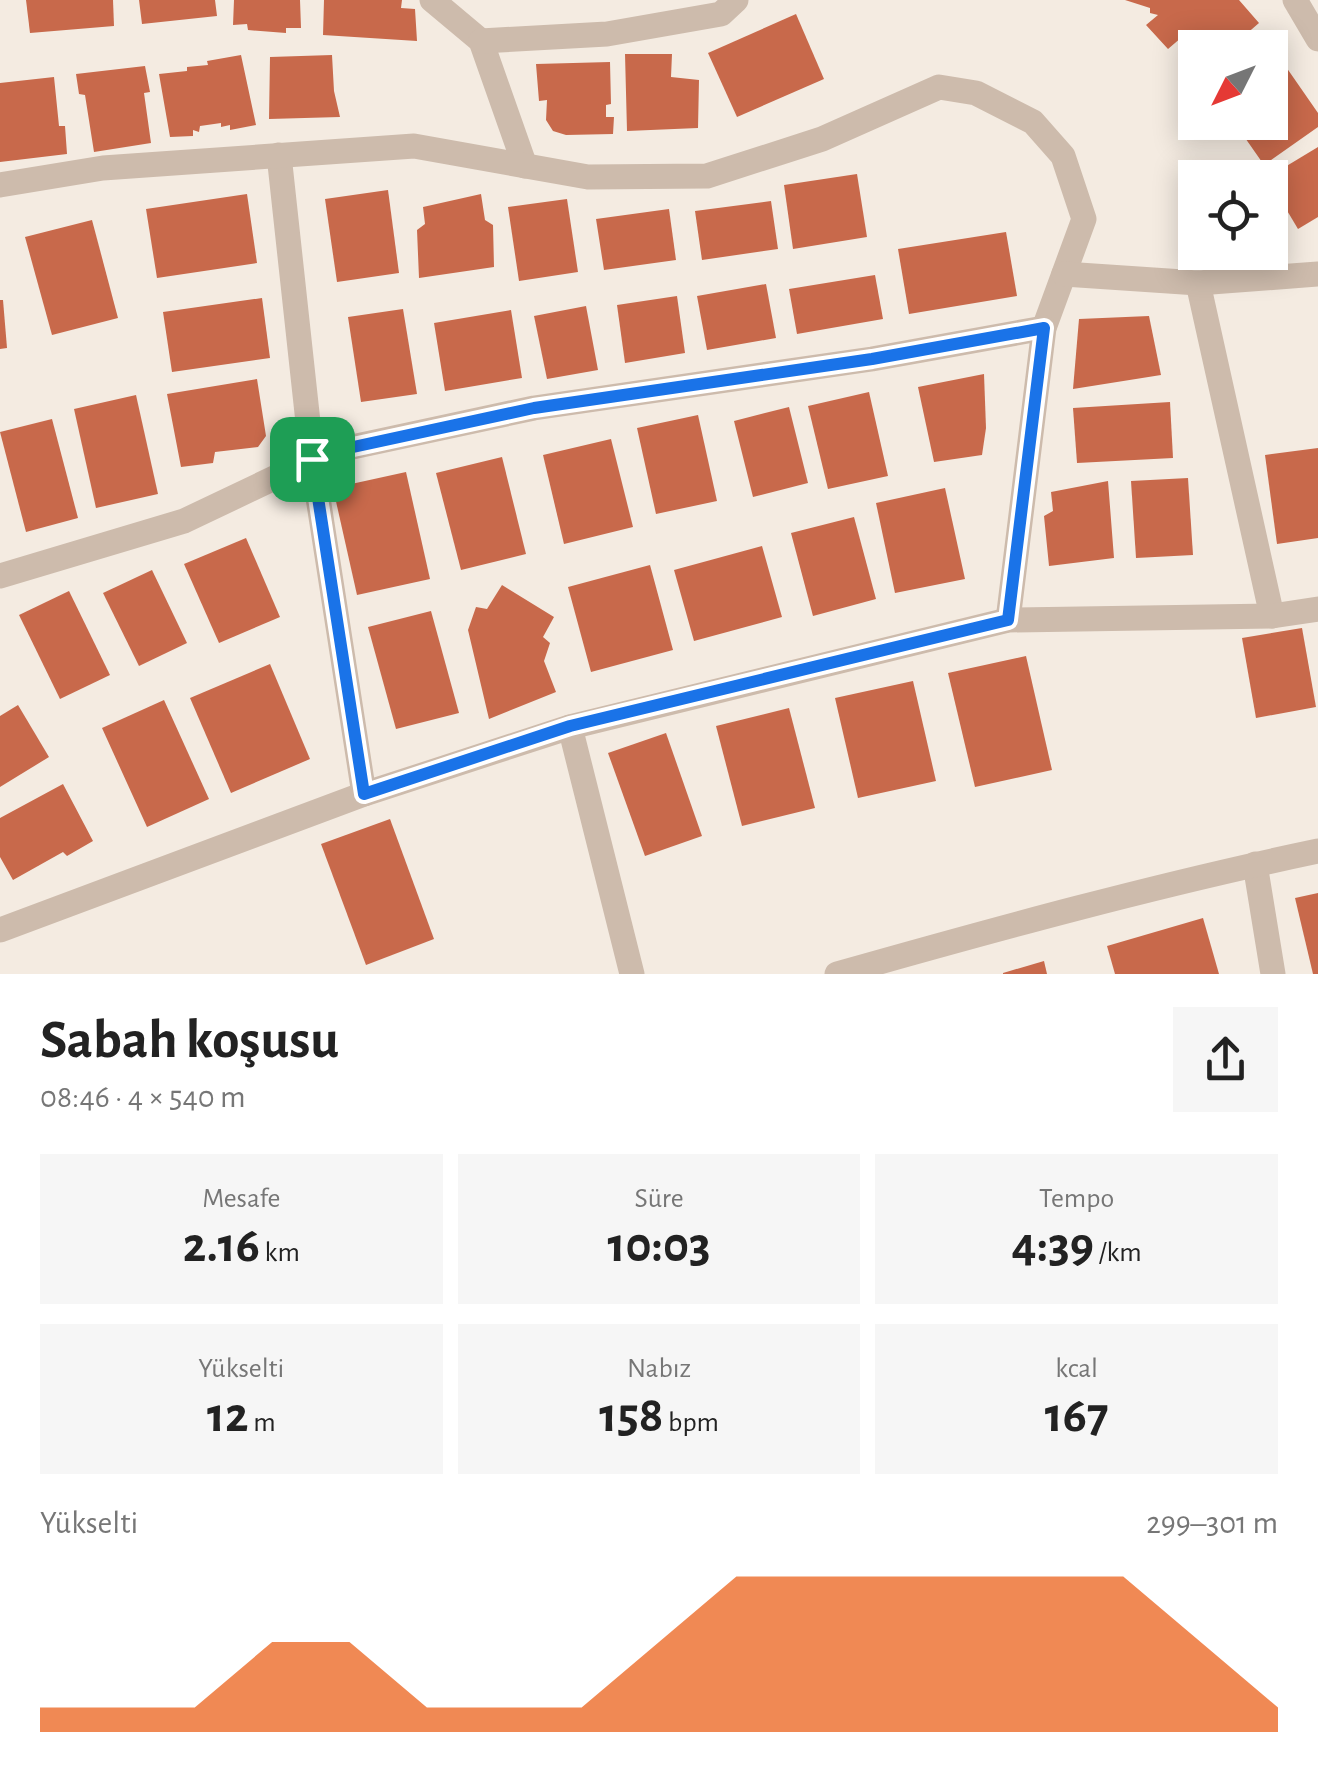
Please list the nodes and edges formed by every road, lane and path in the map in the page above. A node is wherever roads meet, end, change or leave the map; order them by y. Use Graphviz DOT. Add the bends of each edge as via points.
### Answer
graph roads {
  1 [pos="432,0"];
  2 [pos="736,0"];
  3 [pos="1295,0"];
  4 [pos="1318,39"];
  5 [pos="481,42"];
  6 [pos="279,156"];
  7 [pos="524,166"];
  8 [pos="0,185"];
  9 [pos="1064,274"];
  10 [pos="1318,274"];
  11 [pos="1198,283"];
  12 [pos="1044,328"];
  13 [pos="312,459"];
  14 [pos="0,576"];
  15 [pos="1318,610"];
  16 [pos="1272,616"];
  17 [pos="1008,620"];
  18 [pos="570,726"];
  19 [pos="364,794"];
  20 [pos="1318,851"];
  21 [pos="1255,864"];
  22 [pos="0,930"];
  23 [pos="632,974"];
  24 [pos="837,974"];
  25 [pos="1274,974"];
  1 -- 5 [label="street"];
  2 -- 5 [label="street" via="722,14 608,34"];
  3 -- 4 [label="street"];
  5 -- 7 [label="street"];
  6 -- 7 [label="street" via="414,146"];
  6 -- 8 [label="street" via="102,168"];
  6 -- 13 [label="street"];
  7 -- 9 [label="street" via="588,178 707,176 822,139 939,86 976,93 1033,122 1063,156 1084,219"];
  9 -- 11 [label="street"];
  9 -- 12 [label="street"];
  10 -- 11 [label="street"];
  11 -- 16 [label="street"];
  12 -- 13 [label="street" via="534,408"];
  12 -- 17 [label="street"];
  13 -- 14 [label="street" via="184,521"];
  13 -- 19 [label="street"];
  15 -- 16 [label="street"];
  16 -- 17 [label="street"];
  17 -- 18 [label="street"];
  18 -- 19 [label="street"];
  18 -- 23 [label="street"];
  19 -- 22 [label="street"];
  20 -- 21 [label="street"];
  21 -- 24 [label="street"];
  21 -- 25 [label="street"];
}
